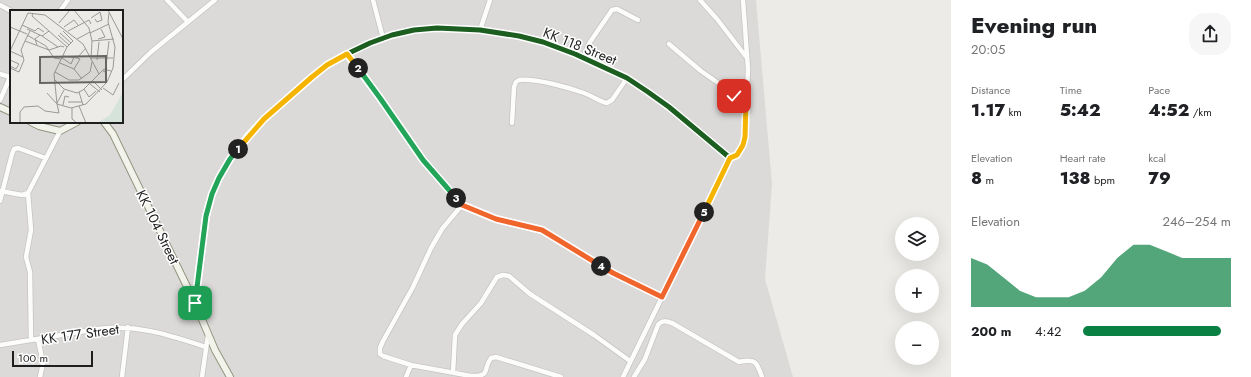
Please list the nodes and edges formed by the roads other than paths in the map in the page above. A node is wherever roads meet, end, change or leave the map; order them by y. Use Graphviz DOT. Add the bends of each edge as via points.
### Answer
graph roads {
  1 [pos="68,0"];
  2 [pos="167,0"];
  3 [pos="215,0"];
  4 [pos="373,0"];
  5 [pos="490,0"];
  6 [pos="700,0"];
  7 [pos="742,0"];
  8 [pos="0,5"];
  9 [pos="10,10"];
  10 [pos="61,10"];
  11 [pos="638,20"];
  12 [pos="188,22"];
  13 [pos="480,30"];
  14 [pos="383,38"];
  15 [pos="669,44"];
  16 [pos="347,54"];
  17 [pos="584,58"];
  18 [pos="747,58"];
  19 [pos="0,74"];
  20 [pos="10,76"];
  21 [pos="10,78"];
  22 [pos="627,78"];
  23 [pos="123,79"];
  24 [pos="0,100"];
  25 [pos="746,103"];
  26 [pos="0,107"];
  27 [pos="10,112"];
  28 [pos="33,123"];
  29 [pos="75,123"];
  30 [pos="105,123"];
  31 [pos="512,123"];
  32 [pos="60,131"];
  33 [pos="45,158"];
  34 [pos="730,158"];
  35 [pos="1,191"];
  36 [pos="28,193"];
  37 [pos="0,200"];
  38 [pos="462,205"];
  39 [pos="662,297"];
  40 [pos="195,303"];
  41 [pos="128,327"];
  42 [pos="208,336"];
  43 [pos="38,339"];
  44 [pos="31,340"];
  45 [pos="0,345"];
  46 [pos="206,347"];
  47 [pos="630,361"];
  48 [pos="410,365"];
  49 [pos="453,373"];
  50 [pos="40,377"];
  51 [pos="122,377"];
  52 [pos="202,377"];
  53 [pos="230,377"];
  54 [pos="406,377"];
  55 [pos="561,377"];
  56 [pos="623,377"];
  57 [pos="634,377"];
  58 [pos="762,377"];
  1 -- 10 [label="street"];
  2 -- 12 [label="street"];
  3 -- 12 [label="street"];
  4 -- 14 [label="street"];
  5 -- 13 [label="street"];
  6 -- 18 [label="street"];
  7 -- 18 [label="street"];
  8 -- 9 [label="street"];
  11 -- 17 [label="street" via="617,9 612,10 590,42"];
  12 -- 23 [label="street"];
  13 -- 14 [label="street, KK 118 Street" via="437,28 414,30"];
  13 -- 17 [label="street, KK 118 Street" via="543,42"];
  14 -- 16 [label="street, KK 118 Street"];
  15 -- 25 [label="street"];
  16 -- 38 [label="street" via="423,160"];
  16 -- 40 [label="street, KK 118 Street" via="327,65 264,119 230,159 212,194 206,216"];
  17 -- 22 [label="street, KK 118 Street"];
  18 -- 25 [label="street"];
  19 -- 20 [label="street"];
  21 -- 24 [label="street"];
  22 -- 31 [label="street" via="612,100 607,103 567,88 518,80 514,86"];
  22 -- 34 [label="street, KK 118 Street" via="669,108"];
  25 -- 34 [label="street" via="743,145 737,155"];
  26 -- 27 [label="street"];
  28 -- 32 [label="street"];
  29 -- 32 [label="street"];
  30 -- 40 [label="street, KK 104 Street" via="113,134"];
  32 -- 33 [label="street"];
  33 -- 35 [label="street" via="18,148 14,149"];
  33 -- 36 [label="street"];
  34 -- 39 [label="street"];
  35 -- 36 [label="street" via="22,195"];
  35 -- 37 [label="street"];
  36 -- 44 [label="street" via="31,230 26,257 30,272"];
  38 -- 39 [label="street" via="496,219 542,230 613,273"];
  38 -- 48 [label="street" via="442,229 431,248 380,348 380,354 383,356"];
  39 -- 47 [label="street"];
  40 -- 42 [label="street, KK 104 Street"];
  41 -- 43 [label="street, KK 177 Street"];
  41 -- 46 [label="street, KK 177 Street" via="166,334"];
  41 -- 51 [label="street"];
  42 -- 46 [label="street"];
  42 -- 53 [label="street, KK 104 Street"];
  43 -- 44 [label="street, KK 177 Street"];
  43 -- 50 [label="street" via="43,363"];
  44 -- 45 [label="street, KK 177 Street"];
  46 -- 52 [label="street"];
  47 -- 49 [label="street" via="530,294 509,276 502,275 497,277 481,303 455,335"];
  47 -- 56 [label="street"];
  48 -- 49 [label="street"];
  48 -- 54 [label="street"];
  49 -- 55 [label="street" via="481,376 491,358 496,357"];
  57 -- 58 [label="street" via="645,359 658,325 665,321 739,362 753,360"];
}
